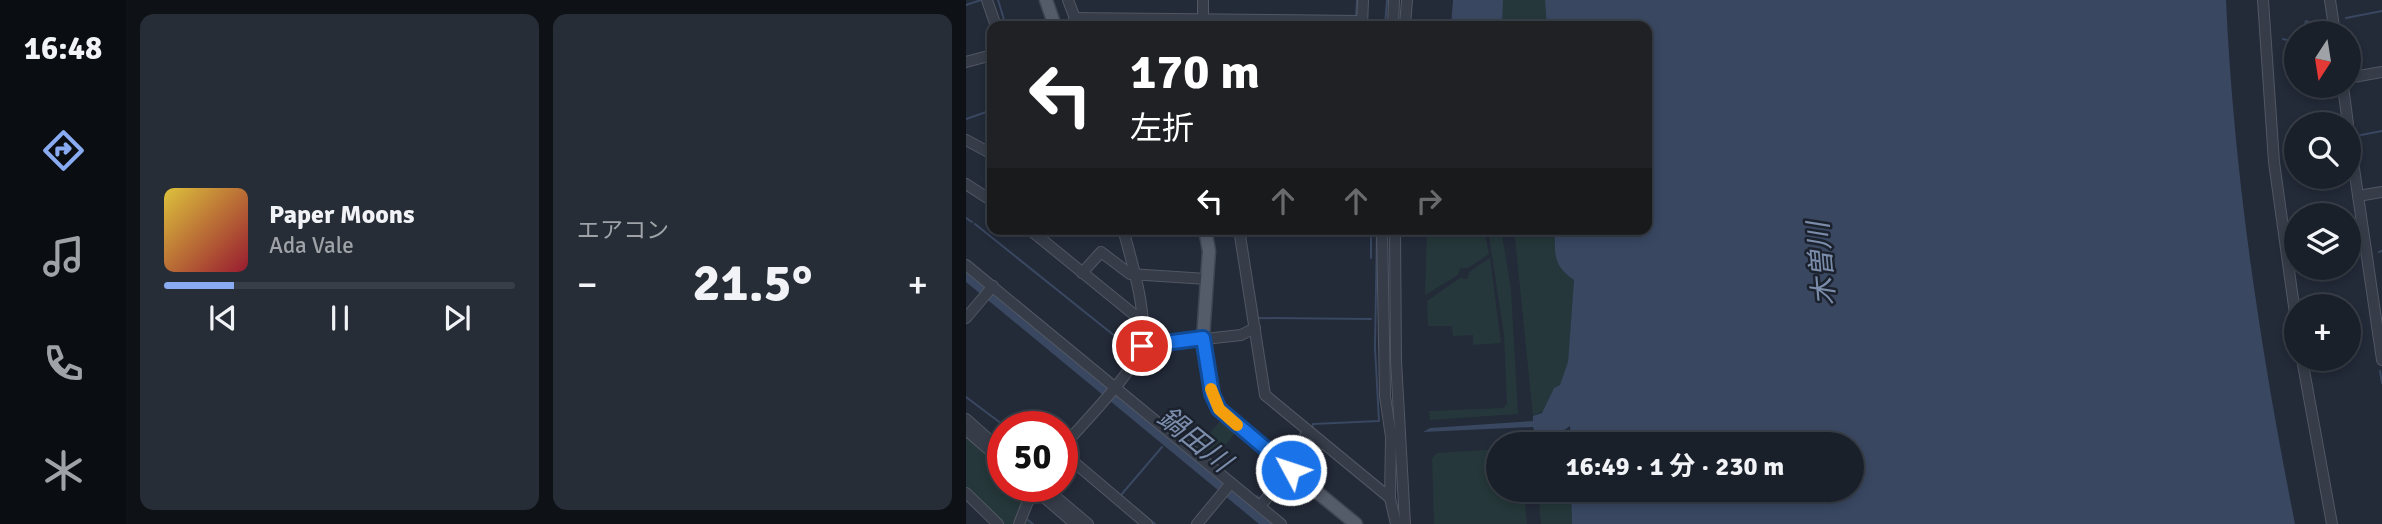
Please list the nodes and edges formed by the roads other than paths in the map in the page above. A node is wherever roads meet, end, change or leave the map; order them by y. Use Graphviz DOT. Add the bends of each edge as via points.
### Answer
graph roads {
  1 [pos="988,0"];
  2 [pos="1046,0"];
  3 [pos="1068,0"];
  4 [pos="1203,0"];
  5 [pos="1363,0"];
  6 [pos="1394,0"];
  7 [pos="1407,0"];
  8 [pos="2263,0"];
  9 [pos="2330,0"];
  10 [pos="994,21"];
  11 [pos="1053,21"];
  12 [pos="1076,21"];
  13 [pos="1203,21"];
  14 [pos="1362,21"];
  15 [pos="1393,21"];
  16 [pos="1405,21"];
  17 [pos="2333,21"];
  18 [pos="987,56"];
  19 [pos="966,62"];
  20 [pos="2382,72"];
  21 [pos="2361,76"];
  22 [pos="966,140"];
  23 [pos="987,151"];
  24 [pos="966,184"];
  25 [pos="2357,189"];
  26 [pos="2382,192"];
  27 [pos="2358,196"];
  28 [pos="987,198"];
  29 [pos="1036,235"];
  30 [pos="1124,235"];
  31 [pos="1207,235"];
  32 [pos="1240,235"];
  33 [pos="1382,235"];
  34 [pos="1395,235"];
  35 [pos="966,265"];
  36 [pos="1082,273"];
  37 [pos="1134,275"];
  38 [pos="1207,279"];
  39 [pos="989,291"];
  40 [pos="2292,294"];
  41 [pos="2379,312"];
  42 [pos="966,318"];
  43 [pos="1142,321"];
  44 [pos="1255,328"];
  45 [pos="1203,338"];
  46 [pos="1142,346"];
  47 [pos="2382,360"];
  48 [pos="2304,371"];
  49 [pos="1114,386"];
  50 [pos="966,419"];
  51 [pos="1078,430"];
  52 [pos="967,433"];
  53 [pos="987,438"];
  54 [pos="1316,438"];
  55 [pos="987,449"];
  56 [pos="1078,464"];
  57 [pos="1285,466"];
  58 [pos="1231,484"];
  59 [pos="966,493"];
  60 [pos="1390,498"];
  61 [pos="1028,502"];
  62 [pos="1051,502"];
  63 [pos="1056,502"];
  64 [pos="1256,503"];
  65 [pos="1020,522"];
  66 [pos="998,524"];
  67 [pos="1075,524"];
  68 [pos="1088,524"];
  69 [pos="1147,524"];
  70 [pos="1197,524"];
  71 [pos="1282,524"];
  72 [pos="1356,524"];
  73 [pos="1396,524"];
  74 [pos="1405,524"];
  75 [pos="2332,524"];
  1 -- 10 [label="street"];
  2 -- 11 [label="main road"];
  3 -- 12 [label="street"];
  4 -- 13 [label="street"];
  5 -- 14 [label="street"];
  6 -- 15 [label="street"];
  7 -- 16 [label="street"];
  8 -- 40 [label="street" via="2274,162"];
  9 -- 17 [label="street"];
  18 -- 19 [label="street"];
  20 -- 21 [label="street"];
  22 -- 23 [label="street"];
  24 -- 28 [label="street"];
  25 -- 27 [label="street"];
  26 -- 27 [label="street"];
  27 -- 41 [label="street"];
  29 -- 36 [label="street"];
  30 -- 37 [label="street"];
  31 -- 38 [label="main road"];
  32 -- 44 [label="street"];
  33 -- 60 [label="street"];
  34 -- 74 [label="street"];
  35 -- 39 [label="street"];
  36 -- 37 [label="street" via="1101,252"];
  36 -- 43 [label="street"];
  37 -- 38 [label="street"];
  37 -- 43 [label="street"];
  38 -- 45 [label="main road"];
  39 -- 42 [label="street"];
  39 -- 49 [label="street"];
  41 -- 47 [label="street"];
  43 -- 46 [label="street"];
  44 -- 45 [label="street" via="1241,335"];
  44 -- 54 [label="street" via="1265,395"];
  45 -- 46 [label="street"];
  45 -- 57 [label="main road" via="1215,403"];
  46 -- 49 [label="street"];
  48 -- 75 [label="street"];
  49 -- 51 [label="street"];
  49 -- 58 [label="street"];
  50 -- 53 [label="street"];
  52 -- 55 [label="street"];
  54 -- 57 [label="street" via="1306,453"];
  54 -- 57 [label="street" via="1297,448"];
  54 -- 60 [label="street"];
  56 -- 69 [label="street"];
  57 -- 64 [label="street"];
  57 -- 72 [label="main road"];
  58 -- 64 [label="street"];
  58 -- 70 [label="street"];
  59 -- 66 [label="street"];
  60 -- 73 [label="street"];
  61 -- 65 [label="street"];
  62 -- 67 [label="street"];
  63 -- 68 [label="street"];
  64 -- 71 [label="street"];
}
